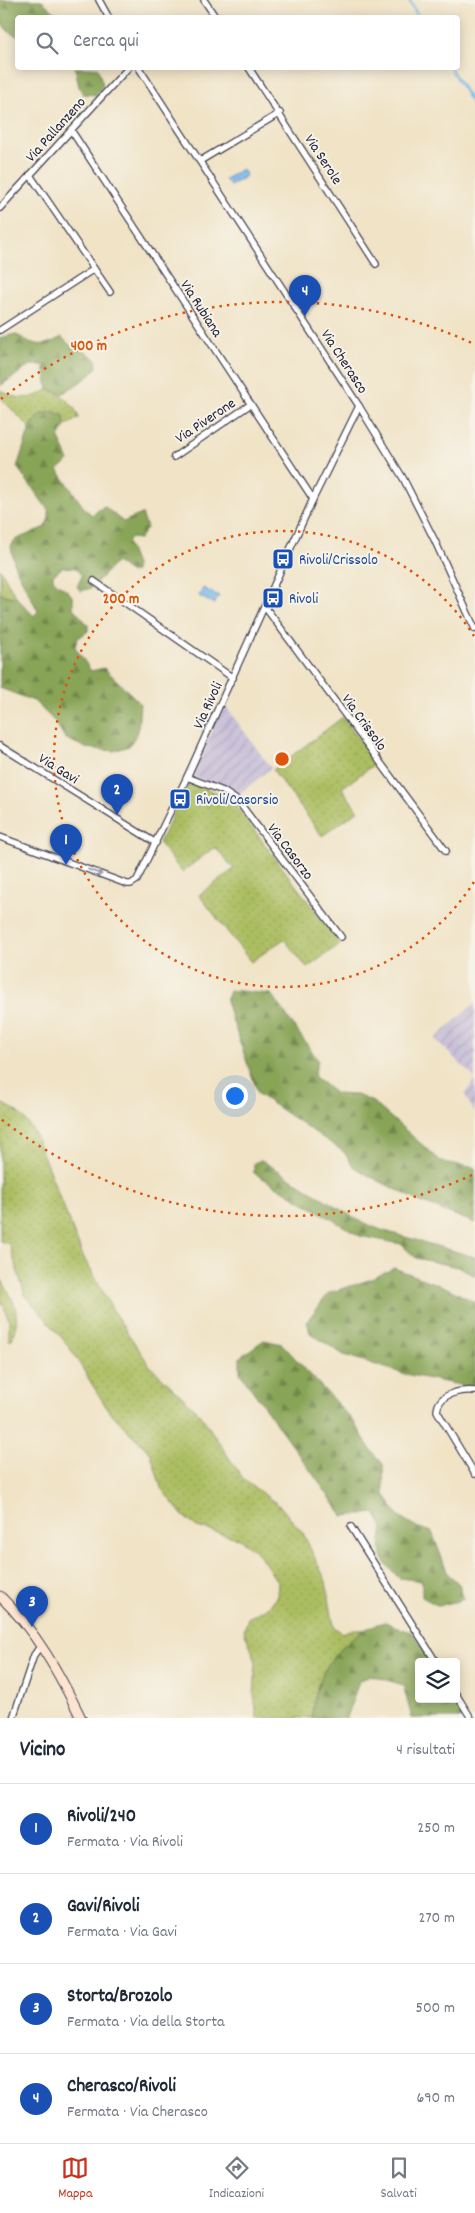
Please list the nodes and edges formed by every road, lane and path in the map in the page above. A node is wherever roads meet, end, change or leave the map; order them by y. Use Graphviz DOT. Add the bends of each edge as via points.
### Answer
graph roads {
  1 [pos="99,0"];
  2 [pos="204,0"];
  3 [pos="107,15"];
  4 [pos="214,15"];
  5 [pos="126,70"];
  6 [pos="140,70"];
  7 [pos="250,70"];
  8 [pos="280,113"];
  9 [pos="70,130"];
  10 [pos="200,161"];
  11 [pos="30,175"];
  12 [pos="0,208"];
  13 [pos="376,264"];
  14 [pos="94,269"];
  15 [pos="110,292"];
  16 [pos="0,330"];
  17 [pos="251,404"];
  18 [pos="359,406"];
  19 [pos="174,457"];
  20 [pos="313,499"];
  21 [pos="94,580"];
  22 [pos="265,607"];
  23 [pos="475,629"];
  24 [pos="232,678"];
  25 [pos="0,746"];
  26 [pos="187,778"];
  27 [pos="0,837"];
  28 [pos="156,843"];
  29 [pos="446,851"];
  30 [pos="341,937"];
  31 [pos="475,1391"];
  32 [pos="475,1474"];
  33 [pos="351,1526"];
  34 [pos="0,1596"];
  35 [pos="41,1646"];
  36 [pos="434,1658"];
  37 [pos="460,1700"];
  38 [pos="13,1718"];
  39 [pos="81,1718"];
  40 [pos="471,1718"];
  1 -- 3 [label="street"];
  2 -- 4 [label="street"];
  5 -- 9 [label="street, Via Pallanzeno"];
  6 -- 10 [label="street, Via Cherasco"];
  7 -- 8 [label="street, Via Serole"];
  8 -- 10 [label="street"];
  8 -- 13 [label="street, Via Serole"];
  9 -- 11 [label="street, Via Pallanzeno"];
  9 -- 17 [label="street, Via Rubiana"];
  10 -- 18 [label="street, Via Cherasco"];
  11 -- 12 [label="street, Via Pallanzeno"];
  11 -- 14 [label="street"];
  14 -- 15 [label="street"];
  14 -- 16 [label="street"];
  17 -- 19 [label="street, Via Piverone"];
  17 -- 20 [label="street, Via Rubiana"];
  18 -- 20 [label="street, Via Rivoli"];
  18 -- 23 [label="street, Via Cherasco" via="403,478"];
  20 -- 22 [label="street, Via Rivoli"];
  21 -- 24 [label="street"];
  22 -- 24 [label="street, Via Rivoli"];
  22 -- 29 [label="street, Via Crissolo"];
  24 -- 26 [label="street, Via Rivoli"];
  25 -- 28 [label="street, Via Gavi"];
  26 -- 28 [label="street, Via Rivoli"];
  26 -- 30 [label="street, Via Casorzo" via="224,790 238,800"];
  27 -- 28 [label="street, Via Rivoli, one-way" via="129,884 137,880"];
  31 -- 32 [label="street" via="447,1396 436,1411"];
  33 -- 36 [label="street"];
  34 -- 35 [label="main road"];
  35 -- 38 [label="street" via="34,1655"];
  35 -- 39 [label="main road"];
  37 -- 40 [label="street"];
}
